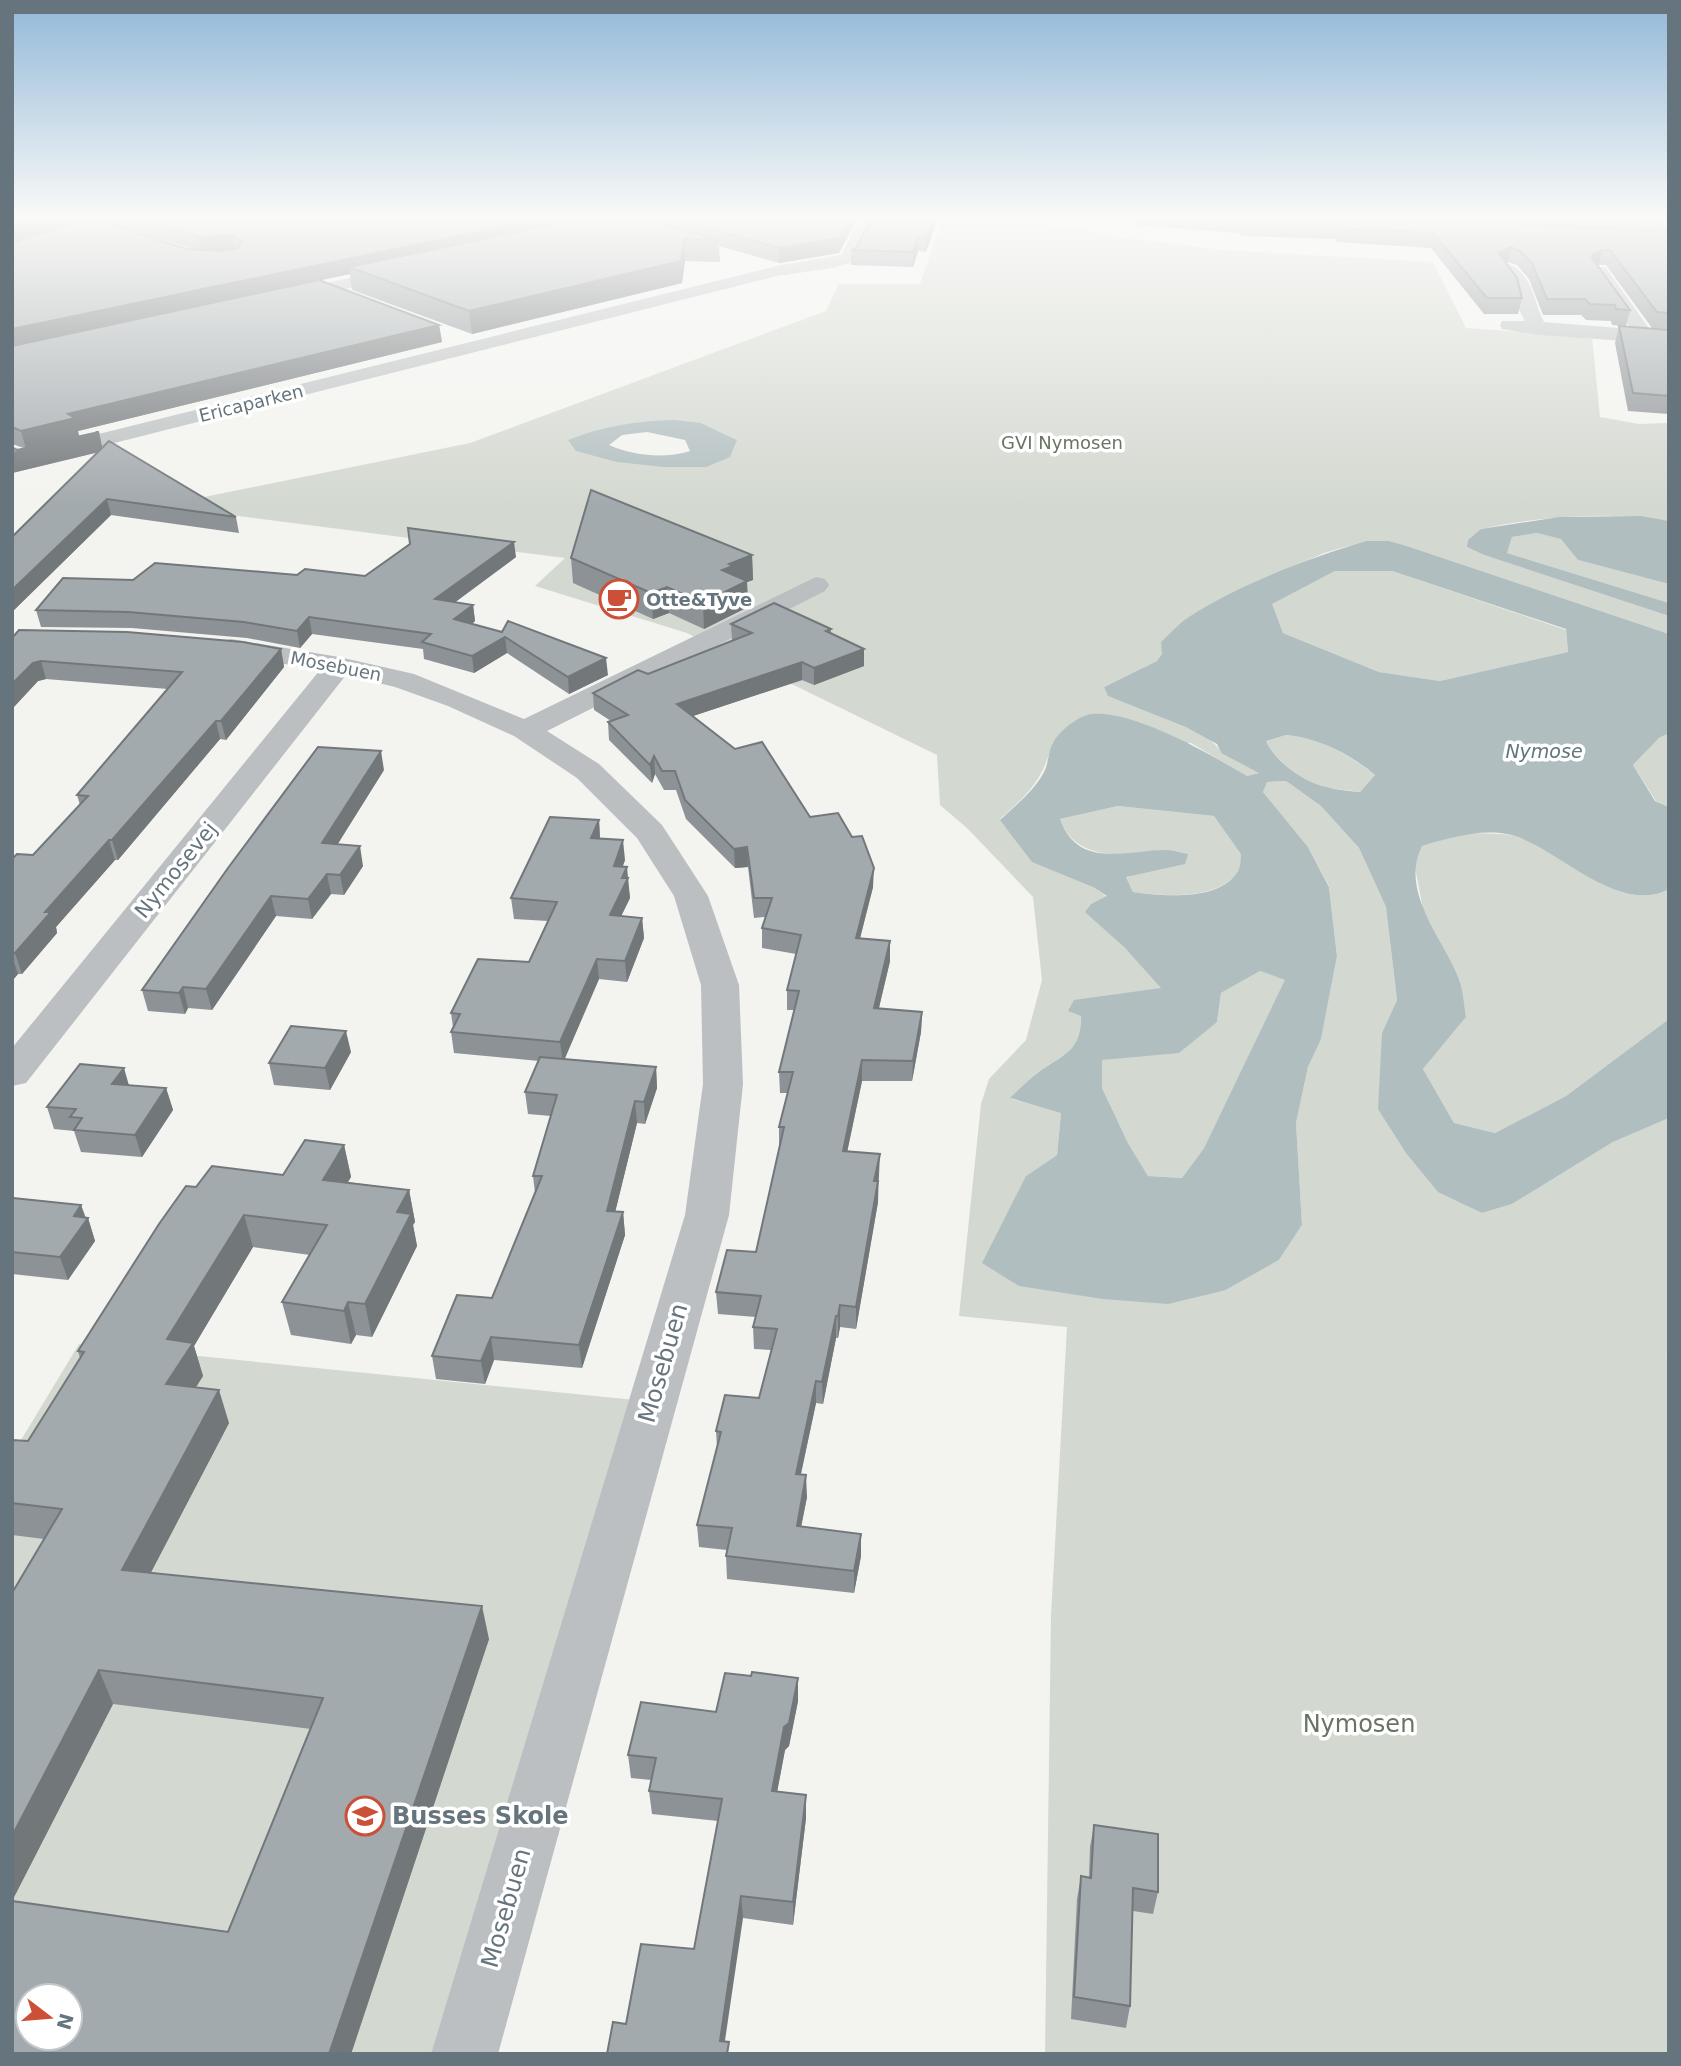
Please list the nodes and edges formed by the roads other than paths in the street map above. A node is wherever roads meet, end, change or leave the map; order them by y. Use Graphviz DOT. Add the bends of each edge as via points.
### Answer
graph roads {
  1 [pos="608,313"];
  2 [pos="1530,313"];
  3 [pos="1629,313"];
  4 [pos="1510,325"];
  5 [pos="1539,328"];
  6 [pos="449,335"];
  7 [pos="1646,337"];
  8 [pos="1669,338"];
  9 [pos="478,346"];
  10 [pos="18,456"];
  11 [pos="50,476"];
  12 [pos="816,585"];
  13 [pos="209,646"];
  14 [pos="340,665"];
  15 [pos="524,730"];
  16 [pos="12,1074"];
  17 [pos="464,2054"];
  1 -- 9 [label="street, Ericaparken"];
  2 -- 5 [label="street"];
  3 -- 7 [label="street"];
  4 -- 5 [label="street"];
  5 -- 7 [label="street"];
  6 -- 9 [label="street"];
  7 -- 8 [label="street"];
  9 -- 10 [label="street, Ericaparken"];
  10 -- 11 [label="street, Ericaparken"];
  12 -- 15 [label="street"];
  13 -- 14 [label="street, Mosebuen"];
  14 -- 15 [label="street, Mosebuen" via="404,680"];
  14 -- 16 [label="street, Nymosevej"];
  15 -- 17 [label="street, Mosebuen" via="588,771 650,832 691,895 720,985 723,1084 707,1215"];
}
